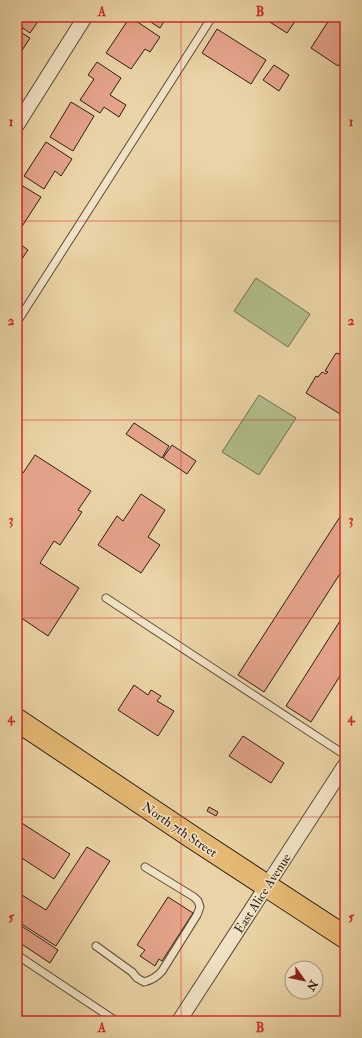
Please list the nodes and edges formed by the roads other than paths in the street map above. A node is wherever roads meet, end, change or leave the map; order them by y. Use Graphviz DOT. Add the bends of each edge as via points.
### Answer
graph roads {
  1 [pos="86,17"];
  2 [pos="212,17"];
  3 [pos="17,125"];
  4 [pos="17,322"];
  5 [pos="106,598"];
  6 [pos="17,720"];
  7 [pos="345,755"];
  8 [pos="345,765"];
  9 [pos="145,866"];
  10 [pos="266,886"];
  11 [pos="345,937"];
  12 [pos="96,946"];
  13 [pos="17,955"];
  14 [pos="116,1021"];
  15 [pos="179,1021"];
  1 -- 3 [label="street"];
  2 -- 4 [label="lane"];
  5 -- 7 [label="lane"];
  6 -- 10 [label="main road, North 7th Street"];
  8 -- 10 [label="street, East Alice Avenue"];
  9 -- 12 [label="lane" via="194,897 200,907 197,915 162,971 151,980 144,982 137,978"];
  10 -- 11 [label="main road, North 7th Street"];
  10 -- 15 [label="street, East Alice Avenue"];
  13 -- 14 [label="lane"];
}
